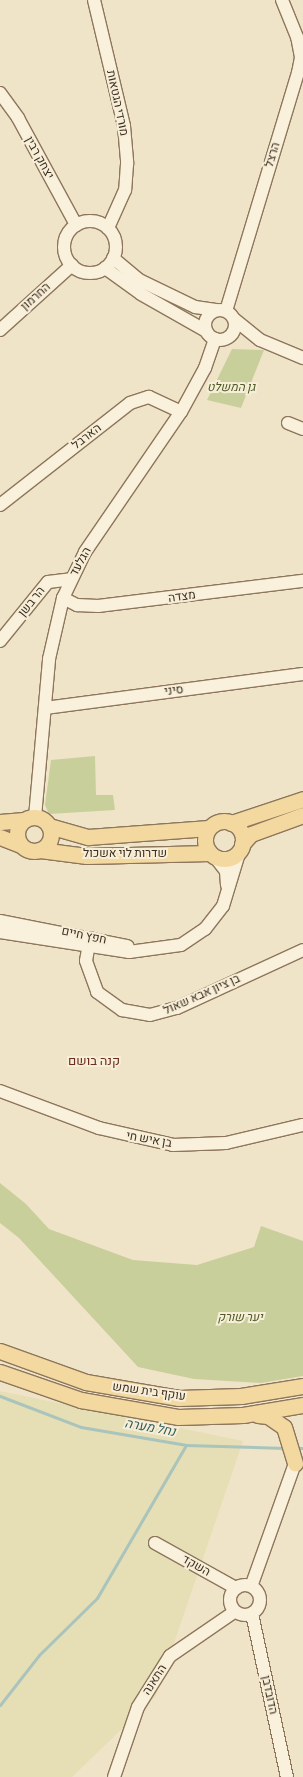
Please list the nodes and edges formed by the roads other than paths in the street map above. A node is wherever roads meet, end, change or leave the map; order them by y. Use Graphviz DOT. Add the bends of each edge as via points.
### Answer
graph roads {
  1 [pos="94,0"];
  2 [pos="282,0"];
  3 [pos="302,57"];
  4 [pos="0,93"];
  5 [pos="76,225"];
  6 [pos="108,228"];
  7 [pos="113,258"];
  8 [pos="72,266"];
  9 [pos="105,268"];
  10 [pos="225,314"];
  11 [pos="0,330"];
  12 [pos="206,331"];
  13 [pos="229,337"];
  14 [pos="215,339"];
  15 [pos="260,340"];
  16 [pos="303,358"];
  17 [pos="181,412"];
  18 [pos="288,424"];
  19 [pos="303,429"];
  20 [pos="0,505"];
  21 [pos="72,578"];
  22 [pos="303,581"];
  23 [pos="63,598"];
  24 [pos="0,641"];
  25 [pos="303,674"];
  26 [pos="45,708"];
  27 [pos="303,799"];
  28 [pos="303,815"];
  29 [pos="29,819"];
  30 [pos="0,822"];
  31 [pos="231,823"];
  32 [pos="49,826"];
  33 [pos="210,828"];
  34 [pos="0,838"];
  35 [pos="21,845"];
  36 [pos="241,847"];
  37 [pos="40,850"];
  38 [pos="212,855"];
  39 [pos="228,894"];
  40 [pos="0,921"];
  41 [pos="0,932"];
  42 [pos="89,943"];
  43 [pos="299,951"];
  44 [pos="0,1091"];
  45 [pos="303,1125"];
  46 [pos="0,1351"];
  47 [pos="0,1372"];
  48 [pos="303,1386"];
  49 [pos="303,1405"];
  50 [pos="251,1414"];
  51 [pos="303,1445"];
  52 [pos="295,1463"];
  53 [pos="155,1543"];
  54 [pos="252,1584"];
  55 [pos="236,1588"];
  56 [pos="234,1612"];
  57 [pos="252,1614"];
  58 [pos="114,1777"];
  59 [pos="287,1777"];
  1 -- 6 [label="street, מורדי הגטאות" via="124,126 127,164 125,190"];
  2 -- 3 [label="street, הרצל"];
  3 -- 10 [label="street, הרצל"];
  4 -- 5 [label="street, יצחק רבין" via="18,118"];
  5 -- 6 [label="street" via="89,221"];
  5 -- 8 [label="street" via="67,235 64,248"];
  6 -- 7 [label="street" via="115,242"];
  7 -- 9 [label="street"];
  7 -- 10 [label="street" via="139,280 195,307"];
  8 -- 9 [label="street" via="84,272"];
  8 -- 11 [label="street, החרמון"];
  9 -- 12 [label="street" via="141,294"];
  10 -- 12 [label="street" via="206,320"];
  10 -- 13 [label="street" via="235,328"];
  10 -- 15 [label="street"];
  12 -- 14 [label="street"];
  13 -- 14 [label="street"];
  13 -- 15 [label="street"];
  14 -- 17 [label="street, הגלעד" via="205,368"];
  15 -- 16 [label="street"];
  17 -- 20 [label="street, הארבל" via="149,397 130,403"];
  17 -- 21 [label="street, הגלעד" via="85,552"];
  18 -- 19 [label="street"];
  21 -- 23 [label="street, הגלעד"];
  21 -- 24 [label="street, הר בשן" via="48,582"];
  22 -- 23 [label="street, מצדה" via="98,606 77,605"];
  23 -- 26 [label="street, הגלעד" via="53,632"];
  25 -- 26 [label="street, סיני"];
  26 -- 29 [label="street, הגלעד"];
  27 -- 31 [label="main road"];
  28 -- 36 [label="main road" via="251,834"];
  29 -- 30 [label="main road"];
  29 -- 32 [label="main road"];
  29 -- 35 [label="main road" via="17,835"];
  31 -- 33 [label="main road" via="219,822"];
  31 -- 36 [label="main road" via="240,831"];
  32 -- 33 [label="main road, שדרות לוי אשכול" via="88,837"];
  32 -- 37 [label="main road" via="51,837"];
  33 -- 38 [label="main road" via="205,840"];
  34 -- 35 [label="main road"];
  35 -- 37 [label="main road" via="30,850"];
  36 -- 38 [label="main road" via="226,859"];
  36 -- 39 [label="street, חפץ חיים"];
  37 -- 38 [label="main road, שדרות לוי אשכול" via="87,856"];
  38 -- 39 [label="street" via="226,872"];
  39 -- 42 [label="street, חפץ חיים" via="205,929 181,945 128,952"];
  40 -- 42 [label="street, חפץ חיים"];
  41 -- 42 [label="street, חפץ חיים"];
  42 -- 43 [label="street, בן ציון אבא שאול" via="87,971 97,992 122,1010 150,1015 177,1008"];
  44 -- 45 [label="street, בן איש חי" via="99,1128 173,1145 233,1142"];
  46 -- 48 [label="main road, עוקף בית שמש" via="86,1382 179,1398 241,1396"];
  47 -- 50 [label="main road, עוקף בית שמש" via="50,1391 115,1408 178,1417"];
  49 -- 50 [label="main road, עוקף בית שמש"];
  50 -- 52 [label="main road" via="268,1416 284,1427"];
  51 -- 52 [label="main road"];
  52 -- 54 [label="street"];
  53 -- 55 [label="street, השקד"];
  54 -- 55 [label="street"];
  54 -- 57 [label="street" via="258,1604"];
  55 -- 56 [label="street" via="231,1595"];
  56 -- 57 [label="street" via="240,1617"];
  56 -- 58 [label="street, התאנה" via="170,1656 138,1706"];
  57 -- 59 [label="street, הדובדבן"];
}
